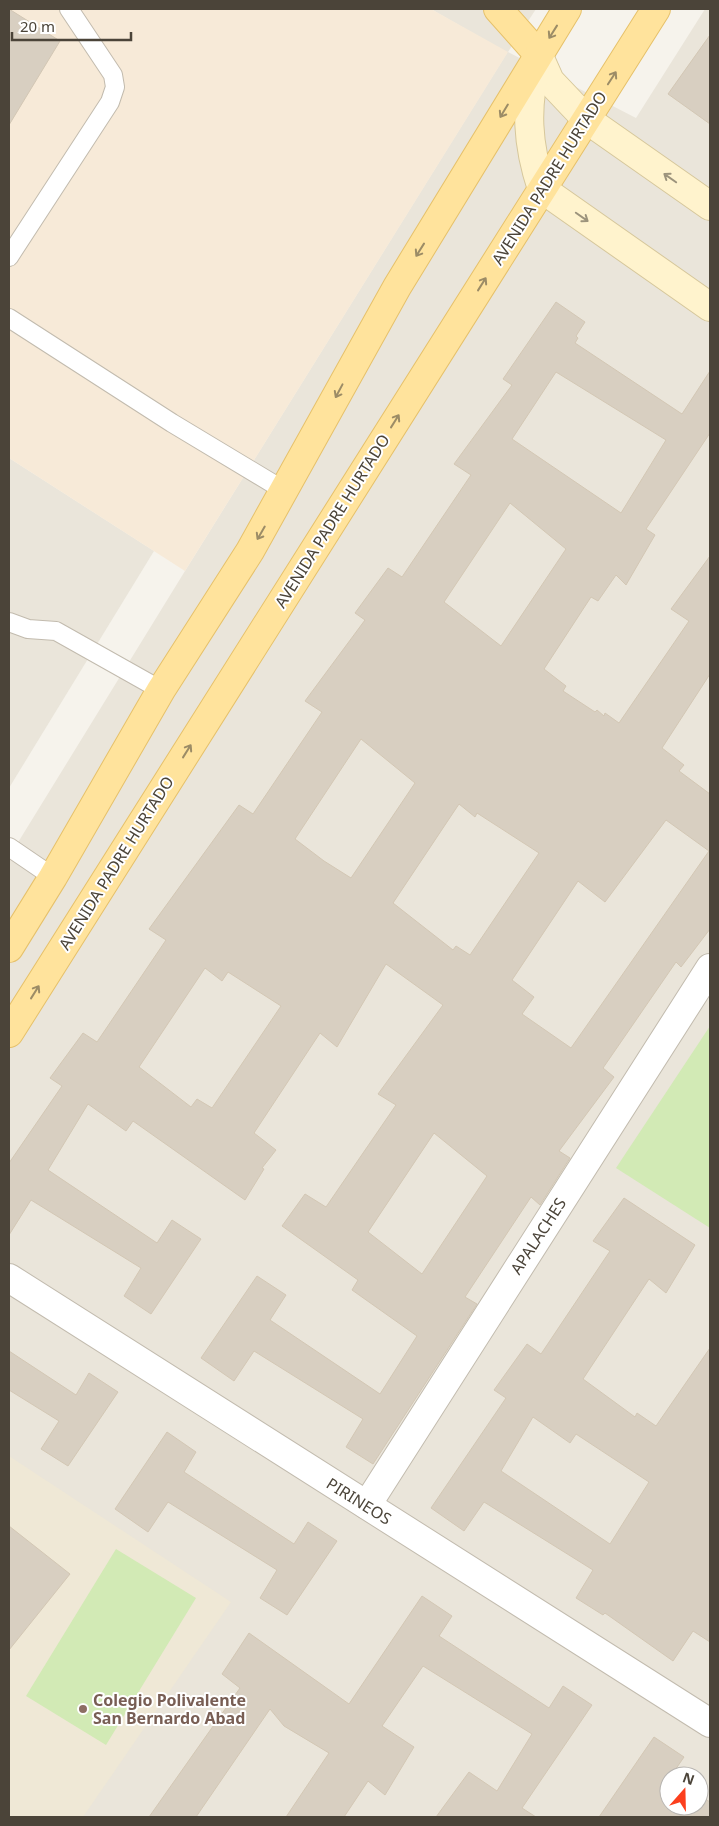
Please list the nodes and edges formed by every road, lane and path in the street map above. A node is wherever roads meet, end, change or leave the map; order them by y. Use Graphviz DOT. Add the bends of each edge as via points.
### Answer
graph roads {
  1 [pos="69,9"];
  2 [pos="498,9"];
  3 [pos="567,9"];
  4 [pos="656,9"];
  5 [pos="538,54"];
  6 [pos="586,119"];
  7 [pos="542,189"];
  8 [pos="710,206"];
  9 [pos="9,257"];
  10 [pos="710,307"];
  11 [pos="9,318"];
  12 [pos="285,491"];
  13 [pos="9,622"];
  14 [pos="161,690"];
  15 [pos="9,847"];
  16 [pos="53,877"];
  17 [pos="9,948"];
  18 [pos="710,968"];
  19 [pos="9,1033"];
  20 [pos="9,1278"];
  21 [pos="367,1505"];
  22 [pos="710,1723"];
  1 -- 9 [label="lane" via="113,75 115,87 110,102"];
  2 -- 5 [label="main road"];
  3 -- 5 [label="main road, one-way"];
  6 -- 4 [label="main road, AVENIDA PADRE HURTADO, one-way"];
  5 -- 6 [label="street" via="550,81"];
  5 -- 7 [label="street" via="528,108 533,163"];
  5 -- 12 [label="main road, one-way" via="397,287"];
  6 -- 7 [label="main road, AVENIDA PADRE HURTADO"];
  8 -- 6 [label="street, one-way"];
  7 -- 10 [label="street, one-way"];
  19 -- 7 [label="main road, AVENIDA PADRE HURTADO, one-way"];
  11 -- 12 [label="lane"];
  12 -- 14 [label="main road, one-way"];
  13 -- 14 [label="lane" via="28,629 56,631"];
  14 -- 16 [label="main road"];
  15 -- 16 [label="lane"];
  16 -- 17 [label="main road"];
  18 -- 21 [label="street, APALACHES"];
  20 -- 21 [label="street, PIRINEOS"];
  21 -- 22 [label="street, PIRINEOS"];
}
